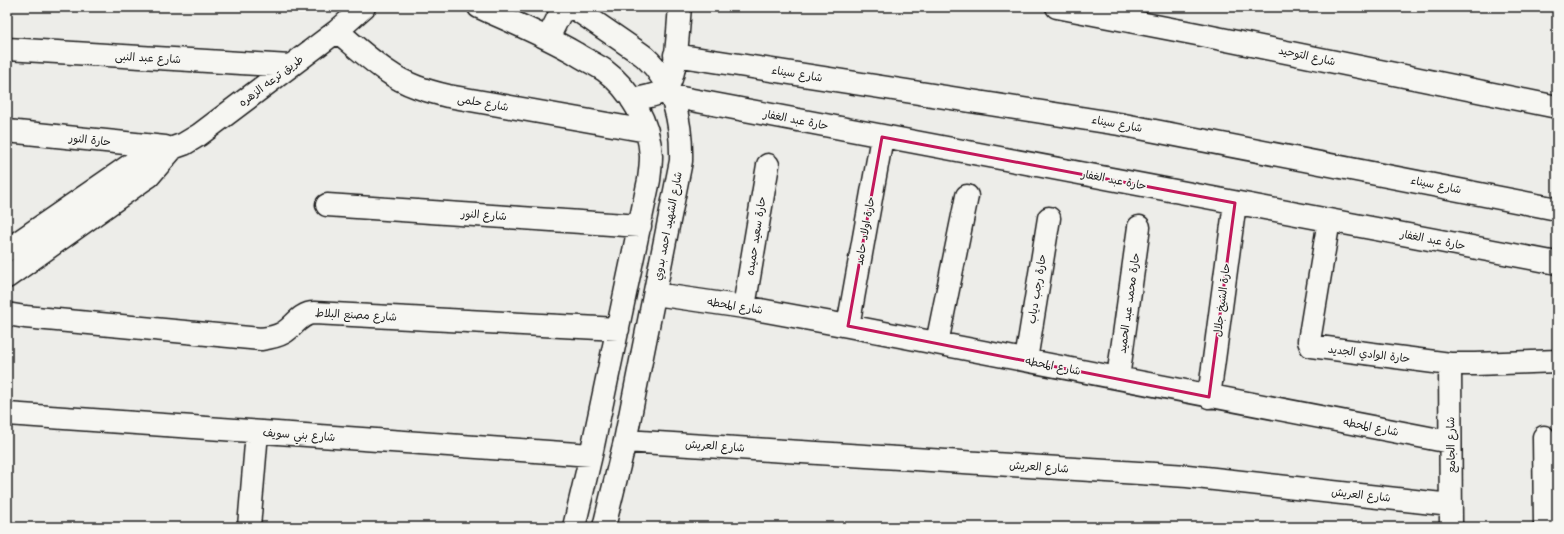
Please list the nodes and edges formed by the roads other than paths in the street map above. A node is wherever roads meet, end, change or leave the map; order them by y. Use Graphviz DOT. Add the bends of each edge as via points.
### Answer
graph roads {
  1 [pos="364,7"];
  2 [pos="479,7"];
  3 [pos="680,7"];
  4 [pos="1057,7"];
  5 [pos="337,32"];
  6 [pos="548,38"];
  7 [pos="7,49"];
  8 [pos="675,55"];
  9 [pos="290,66"];
  10 [pos="669,92"];
  11 [pos="632,100"];
  12 [pos="1557,107"];
  13 [pos="7,131"];
  14 [pos="646,131"];
  15 [pos="882,137"];
  16 [pos="173,148"];
  17 [pos="768,165"];
  18 [pos="967,196"];
  19 [pos="1235,203"];
  20 [pos="327,205"];
  21 [pos="1557,209"];
  22 [pos="1049,218"];
  23 [pos="1329,220"];
  24 [pos="640,226"];
  25 [pos="1139,227"];
  26 [pos="7,230"];
  27 [pos="34,231"];
  28 [pos="7,250"];
  29 [pos="1557,263"];
  30 [pos="7,277"];
  31 [pos="655,294"];
  32 [pos="744,307"];
  33 [pos="7,314"];
  34 [pos="848,326"];
  35 [pos="618,329"];
  36 [pos="937,343"];
  37 [pos="1026,360"];
  38 [pos="1557,361"];
  39 [pos="1450,364"];
  40 [pos="1118,378"];
  41 [pos="1209,397"];
  42 [pos="7,414"];
  43 [pos="257,432"];
  44 [pos="1544,437"];
  45 [pos="625,441"];
  46 [pos="1450,442"];
  47 [pos="591,454"];
  48 [pos="1451,505"];
  49 [pos="249,527"];
  50 [pos="574,527"];
  51 [pos="604,527"];
  52 [pos="1451,527"];
  53 [pos="1546,527"];
  1 -- 5 [label="street, طريق ترعه الزهره"];
  2 -- 6 [label="street"];
  3 -- 8 [label="street"];
  4 -- 12 [label="street, شارع التوحيد"];
  5 -- 9 [label="street, طريق ترعه الزهره"];
  5 -- 14 [label="street, شارع حلمى" via="388,73 427,91"];
  6 -- 10 [label="street, شارع الشهيد احمد بدوي" via="561,12 571,8 577,10 645,57 658,72"];
  6 -- 11 [label="street" via="604,70"];
  7 -- 9 [label="street, شارع عبد النبى"];
  8 -- 10 [label="street"];
  8 -- 21 [label="street, شارع سيناء" via="1119,124"];
  9 -- 16 [label="street, طريق ترعه الزهره" via="199,135"];
  10 -- 11 [label="street"];
  10 -- 15 [label="street, حارة عبد الغفار"];
  10 -- 31 [label="street, شارع الشهيد احمد بدوي" via="680,128 681,161"];
  11 -- 14 [label="street" via="641,115"];
  13 -- 16 [label="street, حارة النور"];
  14 -- 24 [label="street" via="651,155"];
  15 -- 19 [label="street, حارة عبد الغفار"];
  15 -- 34 [label="street, حارة اولاد حامد"];
  16 -- 27 [label="street, طريق ترعه الزهره" via="136,161"];
  16 -- 30 [label="street, طريق ترعه الزهره" via="144,180"];
  17 -- 32 [label="street, حارة سعيد حميده"];
  18 -- 36 [label="street"];
  19 -- 23 [label="street, حارة عبد الغفار"];
  19 -- 41 [label="street, حارة الشيخ جلال"];
  20 -- 24 [label="street, شارع النور"];
  22 -- 37 [label="street, حارة رجب دياب"];
  23 -- 29 [label="street, حارة عبد الغفار"];
  23 -- 39 [label="street, حارة الوادي الجديد" via="1309,341 1311,346"];
  24 -- 35 [label="street"];
  25 -- 40 [label="street, حارة محمد عبد الحميد"];
  26 -- 27 [label="street"];
  27 -- 28 [label="street, طريق ترعه الزهره"];
  31 -- 32 [label="street, شارع المحطه"];
  31 -- 45 [label="street, شارع الشهيد احمد بدوي"];
  32 -- 34 [label="street, شارع المحطه"];
  33 -- 35 [label="street, شارع مصنع البلاط" via="261,339 276,336 305,315 314,313"];
  34 -- 36 [label="street, شارع المحطه"];
  35 -- 47 [label="street"];
  36 -- 37 [label="street, شارع المحطه"];
  37 -- 40 [label="street, شارع المحطه"];
  38 -- 39 [label="street, حارة الوادي الجديد"];
  39 -- 46 [label="street, شارع الجامع"];
  40 -- 41 [label="street, شارع المحطه"];
  41 -- 46 [label="street, شارع المحطه"];
  42 -- 43 [label="street, شارع بني سويف"];
  43 -- 47 [label="street, شارع بني سويف"];
  43 -- 49 [label="street"];
  44 -- 53 [label="street"];
  45 -- 48 [label="street, شارع العريش" via="1186,476"];
  45 -- 51 [label="street, شارع الشهيد احمد بدوي"];
  46 -- 48 [label="street, شارع الجامع"];
  47 -- 50 [label="street"];
  48 -- 52 [label="street, شارع الجامع"];
}
